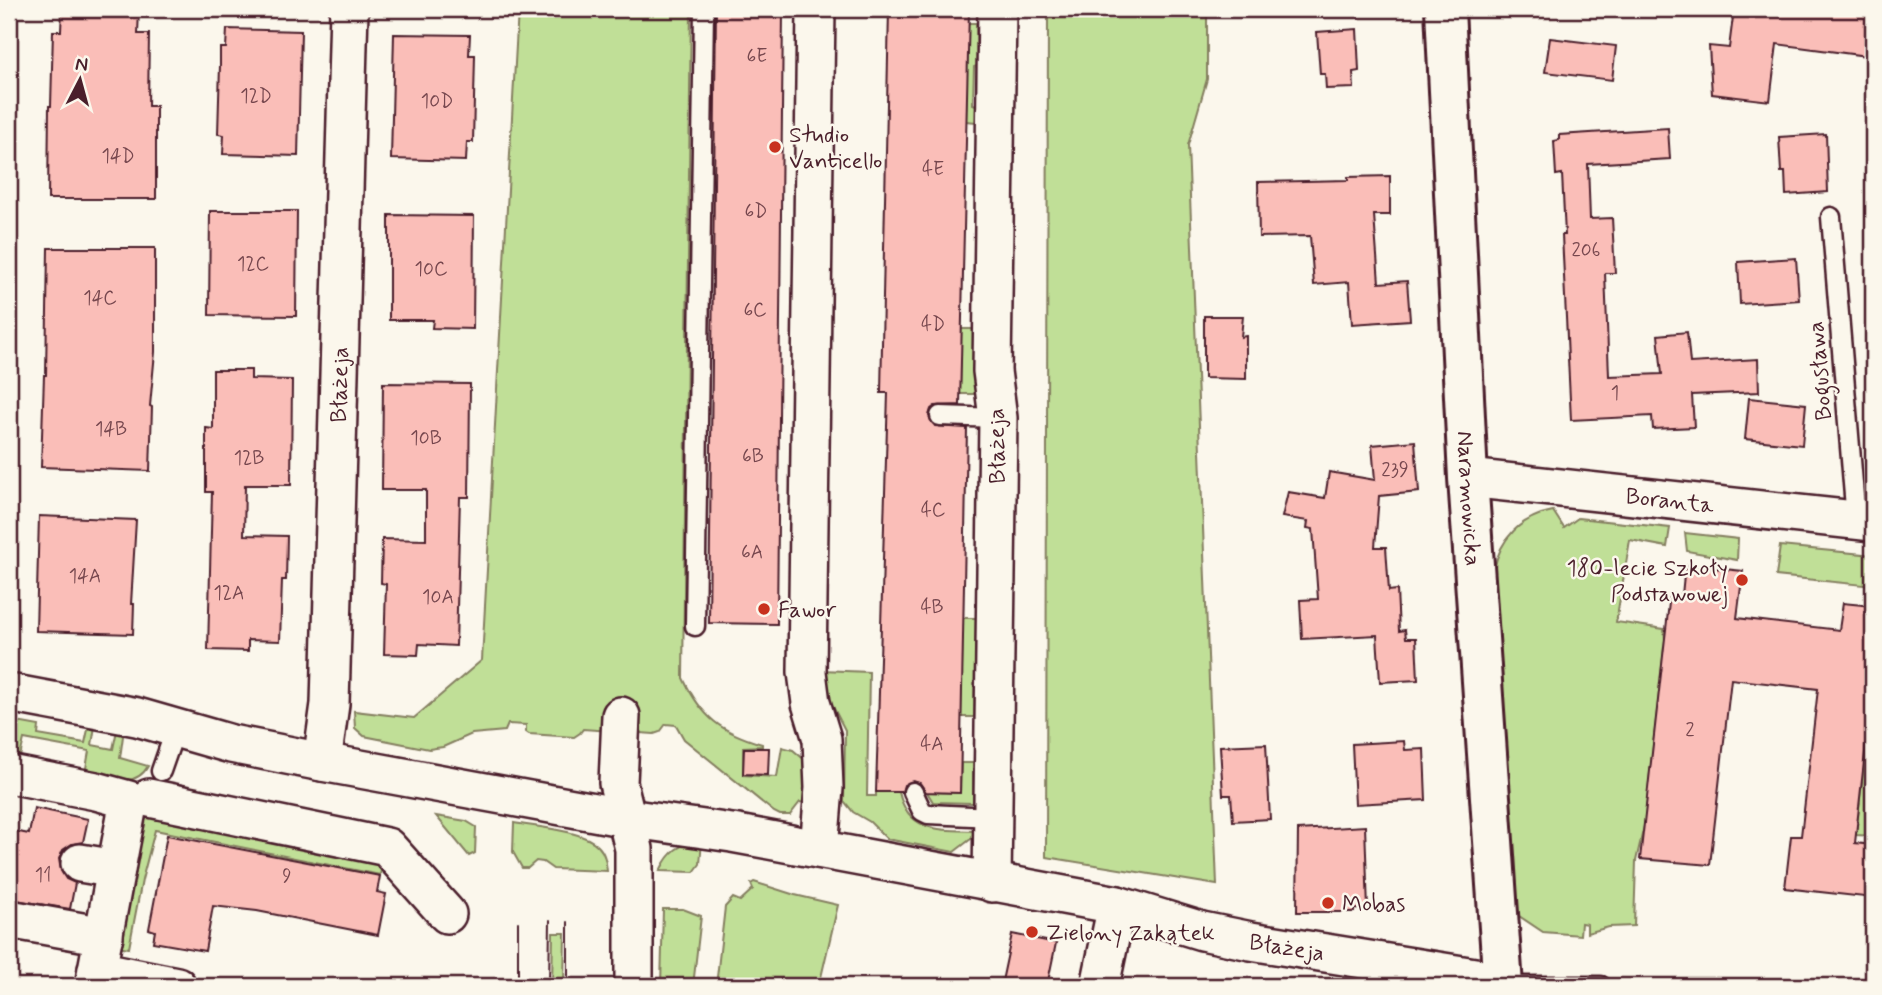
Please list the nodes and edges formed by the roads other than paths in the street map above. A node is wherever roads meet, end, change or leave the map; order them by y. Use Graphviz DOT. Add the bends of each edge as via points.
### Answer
graph roads {
  1 [pos="349,9"];
  2 [pos="704,9"];
  3 [pos="816,9"];
  4 [pos="997,9"];
  5 [pos="1446,9"];
  6 [pos="1831,217"];
  7 [pos="940,416"];
  8 [pos="998,418"];
  9 [pos="1468,478"];
  10 [pos="1865,521"];
  11 [pos="695,626"];
  12 [pos="9,692"];
  13 [pos="621,716"];
  14 [pos="176,728"];
  15 [pos="322,762"];
  16 [pos="9,774"];
  17 [pos="146,790"];
  18 [pos="913,792"];
  19 [pos="993,817"];
  20 [pos="627,818"];
  21 [pos="819,849"];
  22 [pos="80,863"];
  23 [pos="116,869"];
  24 [pos="992,883"];
  25 [pos="1117,905"];
  26 [pos="447,914"];
  27 [pos="9,923"];
  28 [pos="98,964"];
  29 [pos="1507,983"];
  30 [pos="177,986"];
  31 [pos="634,986"];
  32 [pos="1100,986"];
  33 [pos="1601,986"];
  1 -- 15 [label="street, Błażeja" via="330,704"];
  2 -- 11 [label="lane"];
  3 -- 21 [label="street" via="807,672 822,739"];
  4 -- 8 [label="street, Błażeja" via="992,371"];
  5 -- 9 [label="street, Naramowicka"];
  6 -- 10 [label="lane, Bogusława"];
  7 -- 8 [label="lane"];
  8 -- 19 [label="street, Błażeja"];
  9 -- 10 [label="street, Boranta"];
  9 -- 29 [label="street, Naramowicka"];
  12 -- 14 [label="street, Błażeja"];
  13 -- 20 [label="street" via="618,783"];
  14 -- 15 [label="street, Błażeja"];
  14 -- 17 [label="lane"];
  15 -- 20 [label="street, Błażeja"];
  16 -- 17 [label="street" via="96,791"];
  17 -- 23 [label="street"];
  17 -- 26 [label="street" via="387,847"];
  18 -- 19 [label="lane" via="928,814"];
  19 -- 24 [label="street, Błażeja"];
  20 -- 21 [label="street, Błażeja"];
  20 -- 31 [label="street" via="634,849"];
  21 -- 24 [label="street, Błażeja"];
  22 -- 23 [label="street"];
  23 -- 28 [label="street"];
  24 -- 25 [label="street, Błażeja"];
  25 -- 29 [label="street, Błażeja" via="1251,941"];
  25 -- 32 [label="street"];
  27 -- 28 [label="street"];
  28 -- 30 [label="street"];
  29 -- 33 [label="lane"];
}
